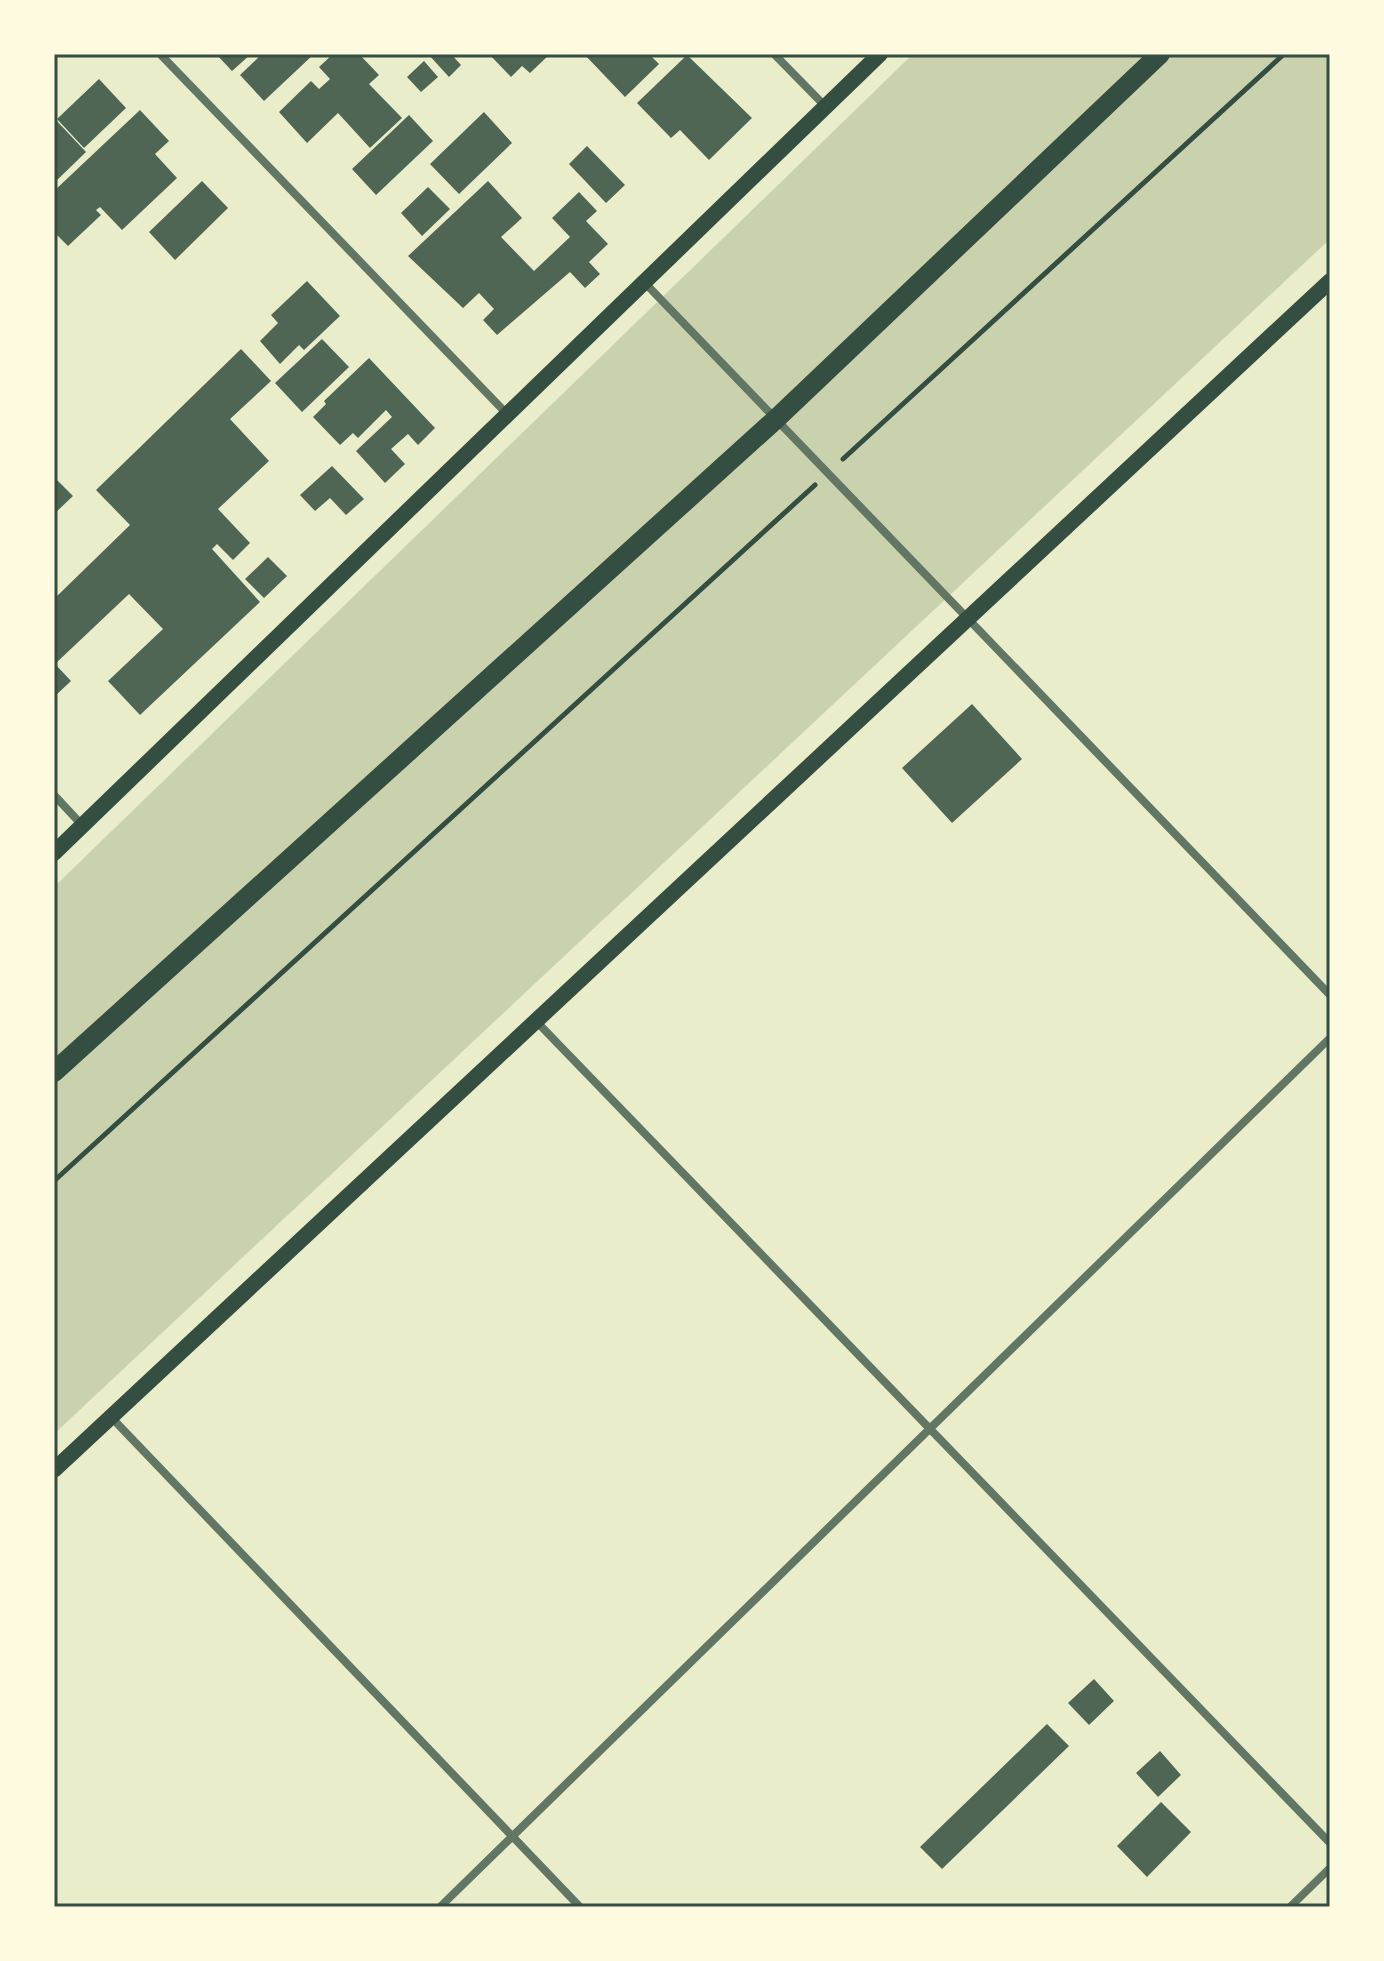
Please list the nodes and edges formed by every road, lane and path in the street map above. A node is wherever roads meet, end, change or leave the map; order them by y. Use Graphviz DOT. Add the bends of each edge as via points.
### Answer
graph roads {
  1 [pos="160,54"];
  2 [pos="774,54"];
  3 [pos="880,54"];
  4 [pos="1160,54"];
  5 [pos="1284,54"];
  6 [pos="826,107"];
  7 [pos="1330,281"];
  8 [pos="644,282"];
  9 [pos="508,415"];
  10 [pos="776,419"];
  11 [pos="827,473"];
  12 [pos="966,620"];
  13 [pos="54,795"];
  14 [pos="83,825"];
  15 [pos="54,853"];
  16 [pos="1330,995"];
  17 [pos="534,1019"];
  18 [pos="1330,1038"];
  19 [pos="54,1072"];
  20 [pos="54,1181"];
  21 [pos="111,1417"];
  22 [pos="930,1429"];
  23 [pos="54,1470"];
  24 [pos="512,1836"];
  25 [pos="1330,1843"];
  26 [pos="1330,1868"];
  27 [pos="440,1907"];
  28 [pos="580,1907"];
  29 [pos="1290,1907"];
  1 -- 9 [label="street"];
  2 -- 6 [label="street"];
  3 -- 6 [label="main road"];
  4 -- 10 [label="main road"];
  5 -- 11 [label="path"];
  6 -- 8 [label="main road"];
  7 -- 12 [label="main road"];
  8 -- 9 [label="main road"];
  8 -- 10 [label="street"];
  9 -- 14 [label="main road"];
  10 -- 11 [label="street"];
  10 -- 19 [label="main road"];
  11 -- 12 [label="street"];
  11 -- 20 [label="path"];
  12 -- 16 [label="street"];
  12 -- 17 [label="main road"];
  13 -- 14 [label="street"];
  14 -- 15 [label="main road"];
  17 -- 21 [label="main road"];
  17 -- 22 [label="street"];
  18 -- 22 [label="street"];
  21 -- 23 [label="main road"];
  21 -- 24 [label="street"];
  22 -- 24 [label="street"];
  22 -- 25 [label="street"];
  24 -- 27 [label="street"];
  24 -- 28 [label="street"];
  26 -- 29 [label="street"];
}
